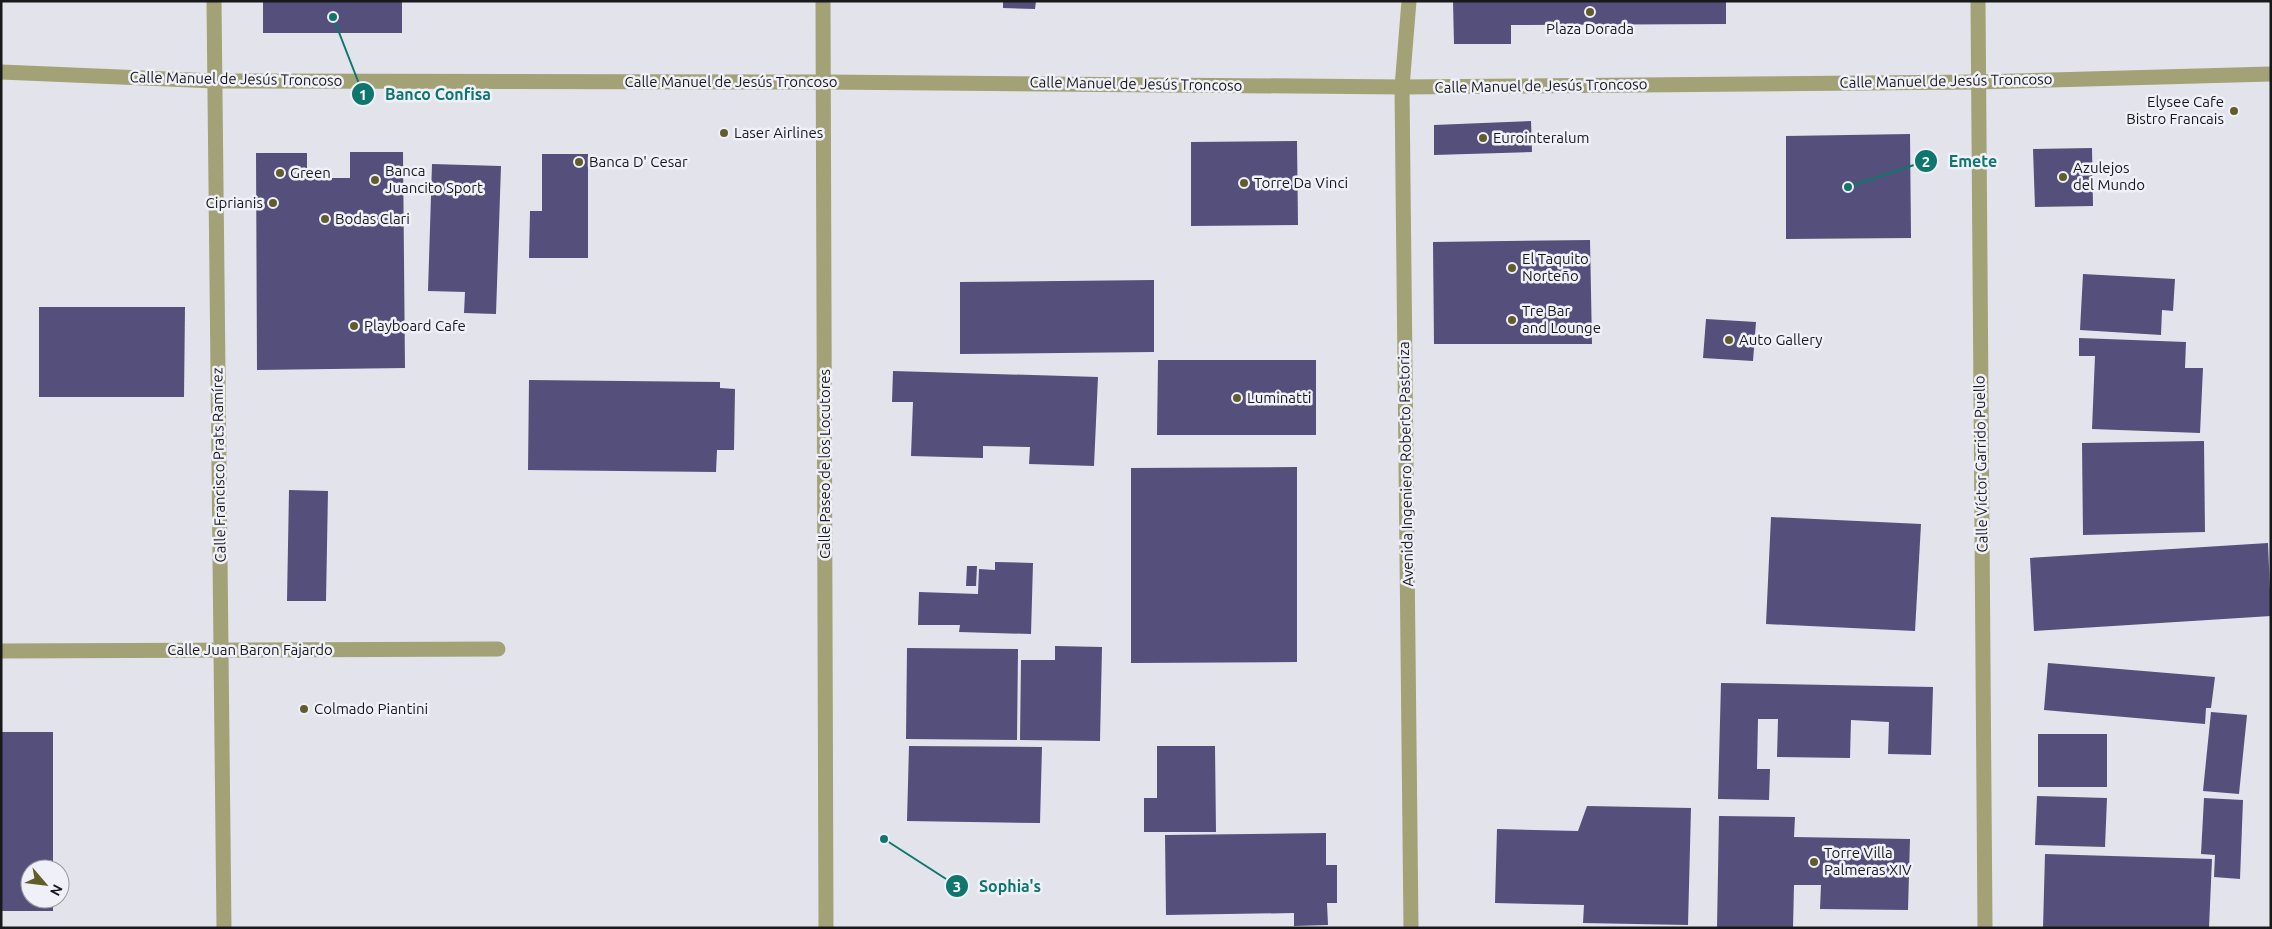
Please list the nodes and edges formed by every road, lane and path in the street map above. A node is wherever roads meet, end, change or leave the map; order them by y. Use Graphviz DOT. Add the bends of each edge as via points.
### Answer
graph roads {
  1 [pos="214,1"];
  2 [pos="823,1"];
  3 [pos="1409,1"];
  4 [pos="1978,1"];
  5 [pos="1,72"];
  6 [pos="2271,74"];
  7 [pos="214,81"];
  8 [pos="824,82"];
  9 [pos="1977,82"];
  10 [pos="1402,87"];
  11 [pos="498,649"];
  12 [pos="220,650"];
  13 [pos="1,651"];
  14 [pos="224,928"];
  15 [pos="826,928"];
  16 [pos="1411,928"];
  17 [pos="1985,928"];
  1 -- 7 [label="street, Calle Francisco Prats Ramírez"];
  2 -- 8 [label="street, Calle Paseo de los Locutores"];
  3 -- 10 [label="street, Avenida Ingeniero Roberto Pastoriza"];
  4 -- 9 [label="street, Calle Víctor Garrido Puello"];
  5 -- 7 [label="street, Calle Manuel de Jesús Troncoso"];
  6 -- 9 [label="street, Calle Manuel de Jesús Troncoso"];
  7 -- 8 [label="street, Calle Manuel de Jesús Troncoso"];
  7 -- 12 [label="street, Calle Francisco Prats Ramírez"];
  8 -- 10 [label="street, Calle Manuel de Jesús Troncoso"];
  8 -- 15 [label="street, Calle Paseo de los Locutores"];
  9 -- 10 [label="street, Calle Manuel de Jesús Troncoso"];
  9 -- 17 [label="street, Calle Víctor Garrido Puello"];
  10 -- 16 [label="street, Avenida Ingeniero Roberto Pastoriza"];
  11 -- 12 [label="street, Calle Juan Baron Fajardo"];
  12 -- 13 [label="street, Calle Juan Baron Fajardo"];
  12 -- 14 [label="street, Calle Francisco Prats Ramírez"];
}
